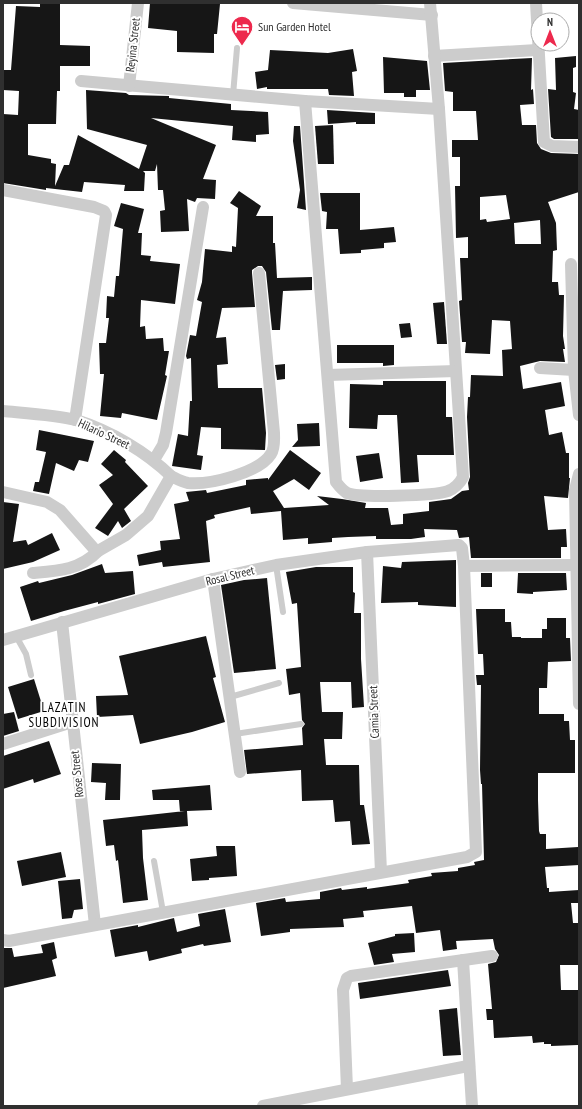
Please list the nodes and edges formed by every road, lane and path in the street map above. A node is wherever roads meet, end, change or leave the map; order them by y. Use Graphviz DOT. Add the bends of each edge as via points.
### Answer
graph roads {
  1 [pos="138,3"];
  2 [pos="293,3"];
  3 [pos="430,3"];
  4 [pos="432,15"];
  5 [pos="237,48"];
  6 [pos="530,50"];
  7 [pos="537,52"];
  8 [pos="434,56"];
  9 [pos="81,81"];
  10 [pos="129,86"];
  11 [pos="233,95"];
  12 [pos="305,101"];
  13 [pos="439,109"];
  14 [pos="579,147"];
  15 [pos="3,190"];
  16 [pos="203,207"];
  17 [pos="571,264"];
  18 [pos="259,273"];
  19 [pos="540,368"];
  20 [pos="574,370"];
  21 [pos="456,371"];
  22 [pos="328,375"];
  23 [pos="3,411"];
  24 [pos="579,415"];
  25 [pos="76,420"];
  26 [pos="154,460"];
  27 [pos="579,474"];
  28 [pos="171,476"];
  29 [pos="3,492"];
  30 [pos="98,551"];
  31 [pos="367,552"];
  32 [pos="276,564"];
  33 [pos="577,565"];
  34 [pos="464,566"];
  35 [pos="33,573"];
  36 [pos="213,580"];
  37 [pos="283,612"];
  38 [pos="578,620"];
  39 [pos="62,622"];
  40 [pos="16,636"];
  41 [pos="3,640"];
  42 [pos="31,675"];
  43 [pos="280,683"];
  44 [pos="230,697"];
  45 [pos="579,704"];
  46 [pos="72,722"];
  47 [pos="301,724"];
  48 [pos="235,734"];
  49 [pos="3,744"];
  50 [pos="240,772"];
  51 [pos="154,860"];
  52 [pos="381,872"];
  53 [pos="163,912"];
  54 [pos="95,925"];
  55 [pos="3,940"];
  56 [pos="492,956"];
  57 [pos="463,960"];
  58 [pos="468,1066"];
  59 [pos="347,1089"];
  60 [pos="263,1106"];
  61 [pos="472,1106"];
  1 -- 10 [label="street, Reyina Street"];
  2 -- 4 [label="street"];
  3 -- 4 [label="street"];
  4 -- 8 [label="street"];
  5 -- 11 [label="lane"];
  6 -- 8 [label="street"];
  7 -- 14 [label="street" via="544,142 552,146"];
  8 -- 13 [label="street"];
  9 -- 10 [label="street"];
  10 -- 11 [label="street"];
  11 -- 12 [label="street"];
  12 -- 13 [label="street"];
  12 -- 22 [label="street"];
  13 -- 21 [label="street"];
  15 -- 25 [label="street" via="94,206 106,215"];
  16 -- 26 [label="street" via="166,433 163,445"];
  17 -- 20 [label="street"];
  18 -- 28 [label="street" via="274,433 271,455 243,473 217,480 188,483"];
  19 -- 20 [label="street"];
  20 -- 24 [label="street"];
  21 -- 22 [label="street"];
  21 -- 22 [label="street" via="463,477 447,492 410,495 356,495 346,492 336,482"];
  23 -- 25 [label="street, Hilario Street"];
  25 -- 26 [label="street, Hilario Street" via="99,429"];
  26 -- 28 [label="street, Hilario Street"];
  27 -- 33 [label="street" via="575,490"];
  28 -- 30 [label="street" via="148,516 126,535"];
  29 -- 30 [label="street" via="47,502 60,510"];
  30 -- 35 [label="street" via="84,564 60,571"];
  31 -- 32 [label="street, Rosal Street"];
  31 -- 34 [label="street, Rosal Street" via="454,544 462,548"];
  31 -- 52 [label="street, Camia Street"];
  32 -- 36 [label="street, Rosal Street"];
  32 -- 37 [label="lane"];
  33 -- 34 [label="street"];
  33 -- 38 [label="street"];
  34 -- 52 [label="street" via="476,852 467,857"];
  36 -- 39 [label="street, Rosal Street"];
  36 -- 44 [label="street"];
  38 -- 45 [label="street"];
  39 -- 40 [label="street, Rosal Street"];
  39 -- 46 [label="street, Rose Street"];
  40 -- 41 [label="street, Rosal Street"];
  40 -- 42 [label="lane" via="26,654"];
  43 -- 44 [label="lane"];
  44 -- 48 [label="street"];
  46 -- 49 [label="street"];
  46 -- 54 [label="street, Rose Street"];
  47 -- 48 [label="lane"];
  48 -- 50 [label="street"];
  51 -- 53 [label="lane"];
  52 -- 53 [label="street"];
  53 -- 54 [label="street"];
  54 -- 55 [label="street"];
  56 -- 57 [label="street"];
  57 -- 58 [label="street"];
  57 -- 59 [label="street" via="347,978 343,990"];
  58 -- 59 [label="street"];
  58 -- 61 [label="street"];
  59 -- 60 [label="street"];
}
